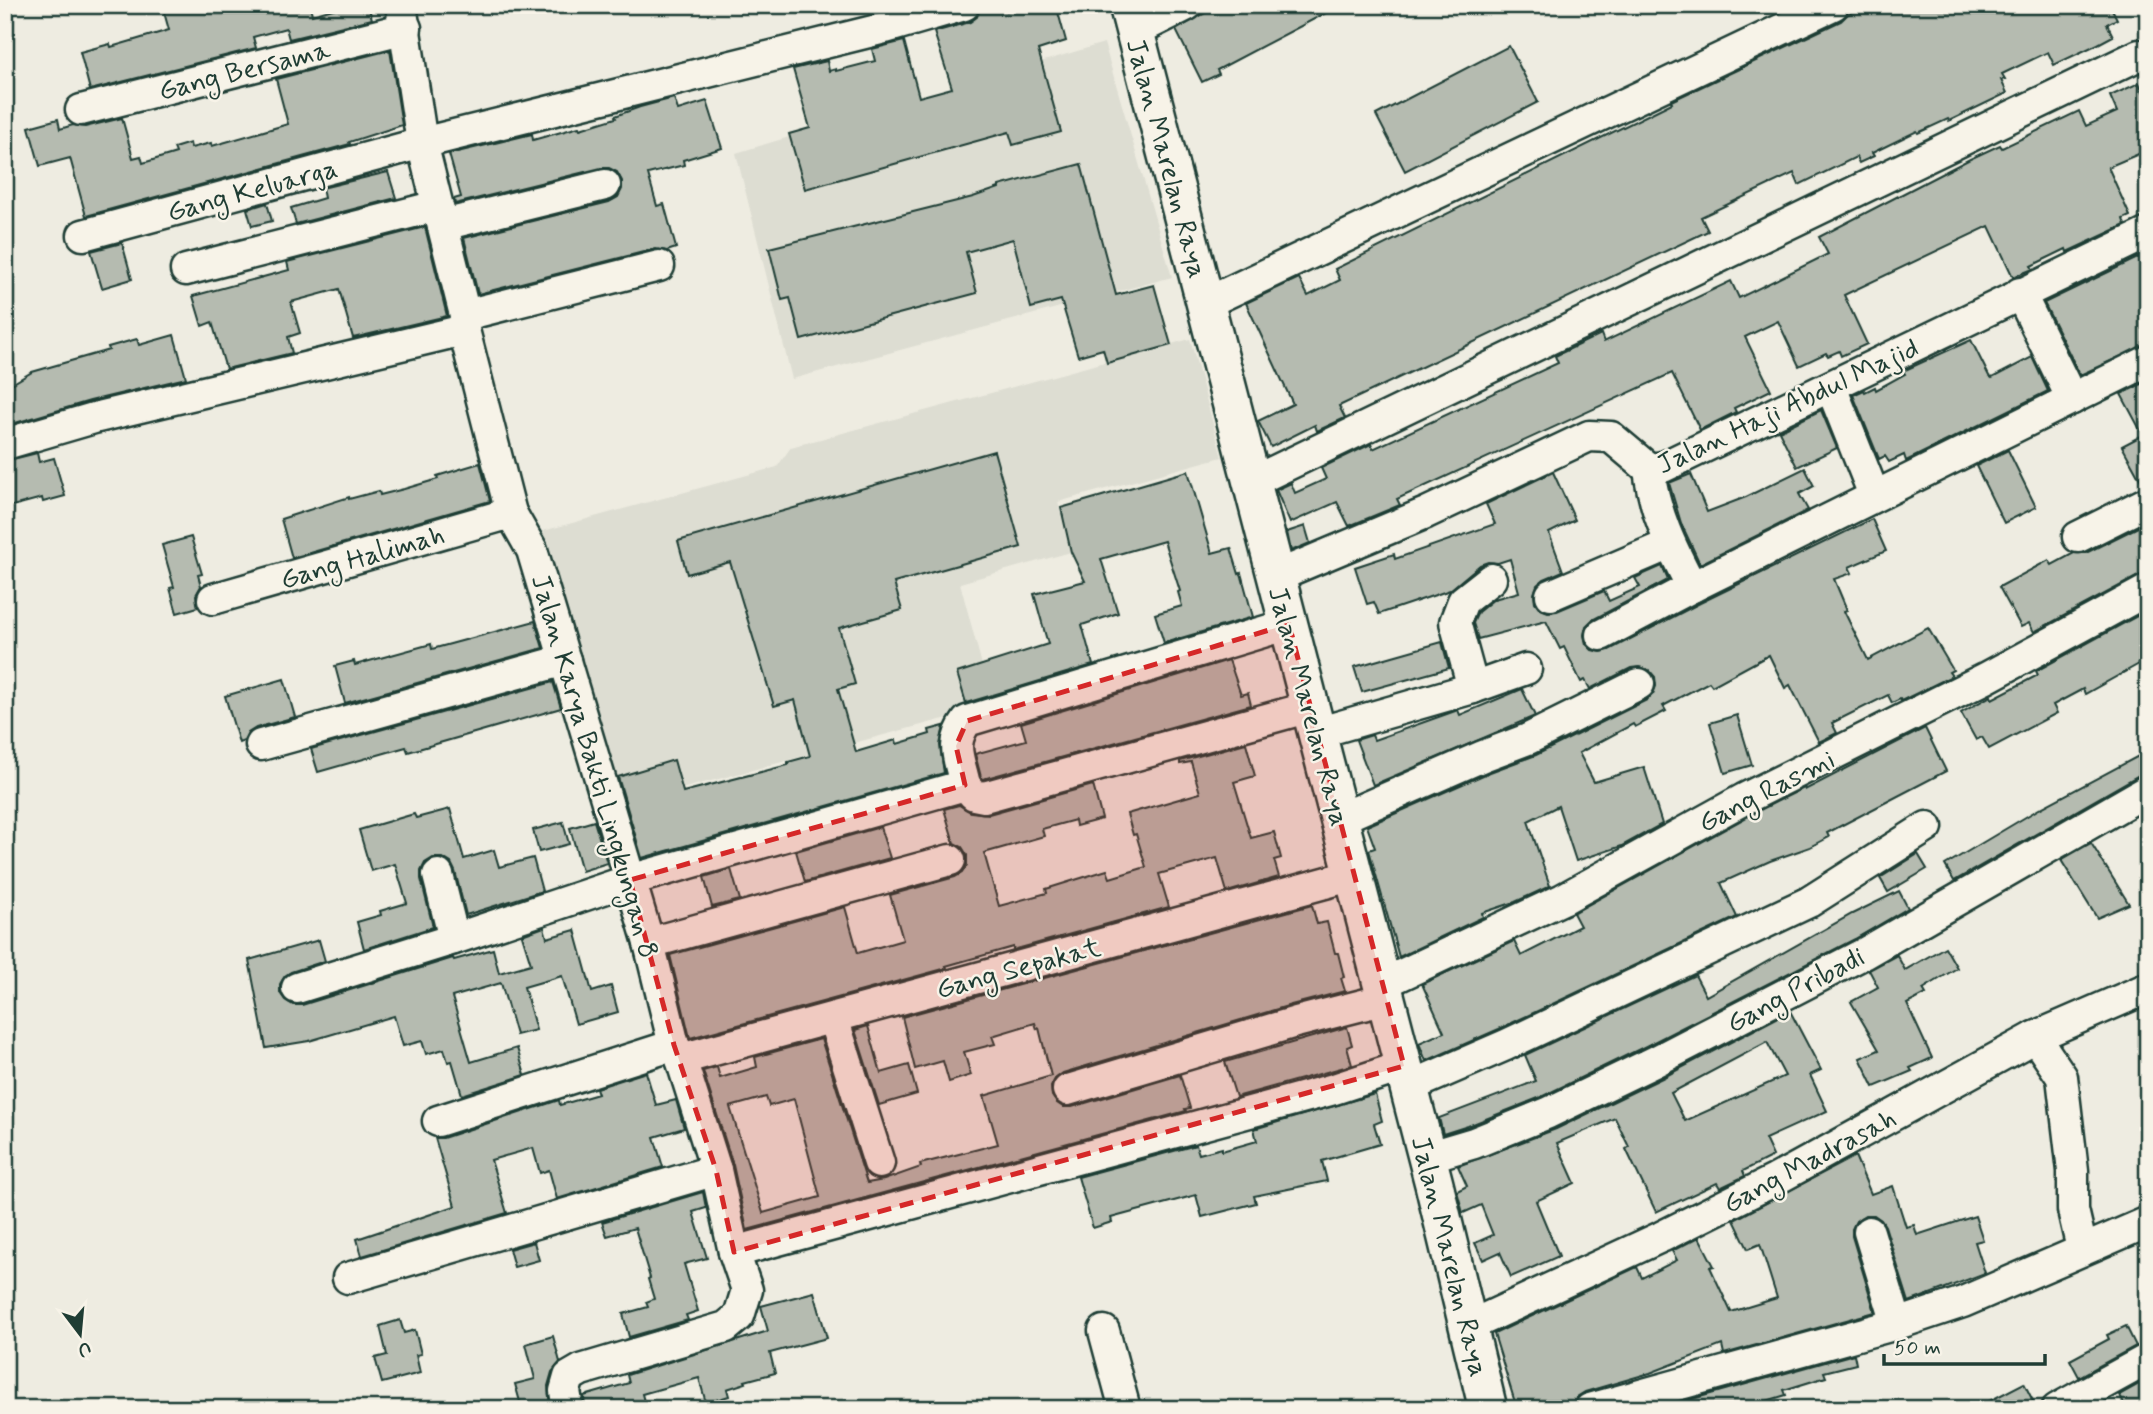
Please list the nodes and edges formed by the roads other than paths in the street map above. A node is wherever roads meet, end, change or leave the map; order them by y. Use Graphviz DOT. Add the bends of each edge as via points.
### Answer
graph roads {
  1 [pos="964,5"];
  2 [pos="1187,5"];
  3 [pos="1833,5"];
  4 [pos="404,17"];
  5 [pos="1132,18"];
  6 [pos="2139,55"];
  7 [pos="82,110"];
  8 [pos="422,143"];
  9 [pos="606,185"];
  10 [pos="440,216"];
  11 [pos="2148,233"];
  12 [pos="83,235"];
  13 [pos="659,266"];
  14 [pos="186,270"];
  15 [pos="2020,293"];
  16 [pos="1206,303"];
  17 [pos="465,322"];
  18 [pos="2148,361"];
  19 [pos="1831,387"];
  20 [pos="2072,399"];
  21 [pos="5,444"];
  22 [pos="1649,469"];
  23 [pos="1252,482"];
  24 [pos="1874,495"];
  25 [pos="2148,502"];
  26 [pos="511,513"];
  27 [pos="2078,537"];
  28 [pos="1670,544"];
  29 [pos="1276,576"];
  30 [pos="1491,579"];
  31 [pos="1692,587"];
  32 [pos="2148,590"];
  33 [pos="1551,595"];
  34 [pos="213,600"];
  35 [pos="1289,624"];
  36 [pos="1601,635"];
  37 [pos="565,660"];
  38 [pos="1526,669"];
  39 [pos="1639,684"];
  40 [pos="1473,688"];
  41 [pos="1314,720"];
  42 [pos="261,745"];
  43 [pos="965,785"];
  44 [pos="2148,790"];
  45 [pos="1339,818"];
  46 [pos="1927,827"];
  47 [pos="950,860"];
  48 [pos="438,875"];
  49 [pos="1354,875"];
  50 [pos="630,880"];
  51 [pos="454,939"];
  52 [pos="649,943"];
  53 [pos="297,988"];
  54 [pos="2148,988"];
  55 [pos="1384,991"];
  56 [pos="833,1018"];
  57 [pos="2035,1037"];
  58 [pos="677,1052"];
  59 [pos="1406,1077"];
  60 [pos="1068,1090"];
  61 [pos="438,1121"];
  62 [pos="1427,1157"];
  63 [pos="879,1163"];
  64 [pos="716,1170"];
  65 [pos="2148,1222"];
  66 [pos="1869,1232"];
  67 [pos="2082,1249"];
  68 [pos="734,1252"];
  69 [pos="348,1278"];
  70 [pos="1897,1324"];
  71 [pos="1467,1327"];
  72 [pos="1104,1331"];
  73 [pos="2148,1359"];
  74 [pos="568,1409"];
  75 [pos="1125,1409"];
  76 [pos="1488,1409"];
  77 [pos="1590,1409"];
  78 [pos="2057,1409"];
  1 -- 8 [label="street, Gang Keluarga"];
  2 -- 5 [label="street"];
  3 -- 16 [label="street"];
  4 -- 7 [label="street, Gang Bersama"];
  4 -- 8 [label="street, Jalan Karya Bakti Lingkungan 8"];
  5 -- 16 [label="main road, Jalan Marelan Raya"];
  6 -- 23 [label="street"];
  8 -- 10 [label="street, Jalan Karya Bakti Lingkungan 8"];
  8 -- 12 [label="street, Gang Keluarga"];
  9 -- 10 [label="street"];
  10 -- 14 [label="street"];
  10 -- 17 [label="street, Jalan Karya Bakti Lingkungan 8"];
  11 -- 15 [label="street, Jalan Haji Abdul Majid"];
  13 -- 17 [label="street"];
  15 -- 19 [label="street, Jalan Haji Abdul Majid"];
  15 -- 20 [label="street"];
  16 -- 23 [label="main road, Jalan Marelan Raya"];
  17 -- 21 [label="street"];
  17 -- 26 [label="street, Jalan Karya Bakti Lingkungan 8"];
  18 -- 20 [label="street"];
  19 -- 22 [label="street, Jalan Haji Abdul Majid" via="1685,459"];
  19 -- 24 [label="street"];
  20 -- 24 [label="street"];
  22 -- 28 [label="street" via="1652,493"];
  22 -- 29 [label="street, Jalan Haji Abdul Majid" via="1611,437 1590,436 1426,513"];
  23 -- 29 [label="main road, Jalan Marelan Raya"];
  24 -- 31 [label="street"];
  25 -- 27 [label="street"];
  26 -- 34 [label="street, Gang Halimah"];
  26 -- 37 [label="street, Jalan Karya Bakti Lingkungan 8" via="532,550"];
  28 -- 31 [label="street"];
  28 -- 33 [label="street"];
  29 -- 35 [label="main road, Jalan Marelan Raya"];
  30 -- 40 [label="street" via="1463,601 1455,622"];
  31 -- 36 [label="street"];
  32 -- 55 [label="street, Gang Rasmi"];
  35 -- 41 [label="main road, Jalan Marelan Raya"];
  35 -- 43 [label="street" via="967,721 956,746"];
  37 -- 42 [label="street"];
  37 -- 50 [label="street, Jalan Karya Bakti Lingkungan 8"];
  38 -- 40 [label="street"];
  39 -- 45 [label="street" via="1528,739"];
  40 -- 41 [label="street"];
  41 -- 43 [label="street" via="984,797 974,795"];
  41 -- 45 [label="main road, Jalan Marelan Raya"];
  43 -- 50 [label="street"];
  44 -- 62 [label="street, Gang Pribadi" via="1863,954 1654,1062 1548,1113"];
  45 -- 49 [label="main road, Jalan Marelan Raya"];
  46 -- 59 [label="street" via="1809,901 1581,1010"];
  47 -- 52 [label="street"];
  48 -- 51 [label="street"];
  49 -- 55 [label="main road, Jalan Marelan Raya"];
  49 -- 56 [label="street, Gang Sepakat"];
  50 -- 51 [label="street"];
  50 -- 52 [label="street, Jalan Karya Bakti Lingkungan 8"];
  51 -- 53 [label="street"];
  52 -- 58 [label="street, Jalan Karya Bakti Lingkungan 8"];
  54 -- 57 [label="street, Gang Madrasah"];
  55 -- 59 [label="main road, Jalan Marelan Raya"];
  55 -- 60 [label="street, Gang Rasmi"];
  56 -- 58 [label="street, Gang Sepakat"];
  56 -- 63 [label="street"];
  57 -- 67 [label="street" via="2062,1077 2073,1210"];
  57 -- 71 [label="street, Gang Madrasah" via="1775,1180"];
  58 -- 61 [label="street, Gang Sepakat"];
  58 -- 64 [label="street, Jalan Karya Bakti Lingkungan 8"];
  59 -- 62 [label="main road, Jalan Marelan Raya"];
  59 -- 68 [label="street" via="1334,1089"];
  62 -- 71 [label="main road, Jalan Marelan Raya"];
  64 -- 68 [label="street, Jalan Karya Bakti Lingkungan 8"];
  64 -- 69 [label="street"];
  65 -- 67 [label="street"];
  66 -- 70 [label="street"];
  67 -- 70 [label="street" via="1963,1302"];
  68 -- 74 [label="street, Jalan Karya Bakti Lingkungan 8" via="747,1290 739,1316 726,1327 569,1377 565,1391"];
  70 -- 77 [label="street"];
  71 -- 76 [label="main road, Jalan Marelan Raya"];
  72 -- 75 [label="street"];
  73 -- 78 [label="street"];
}
